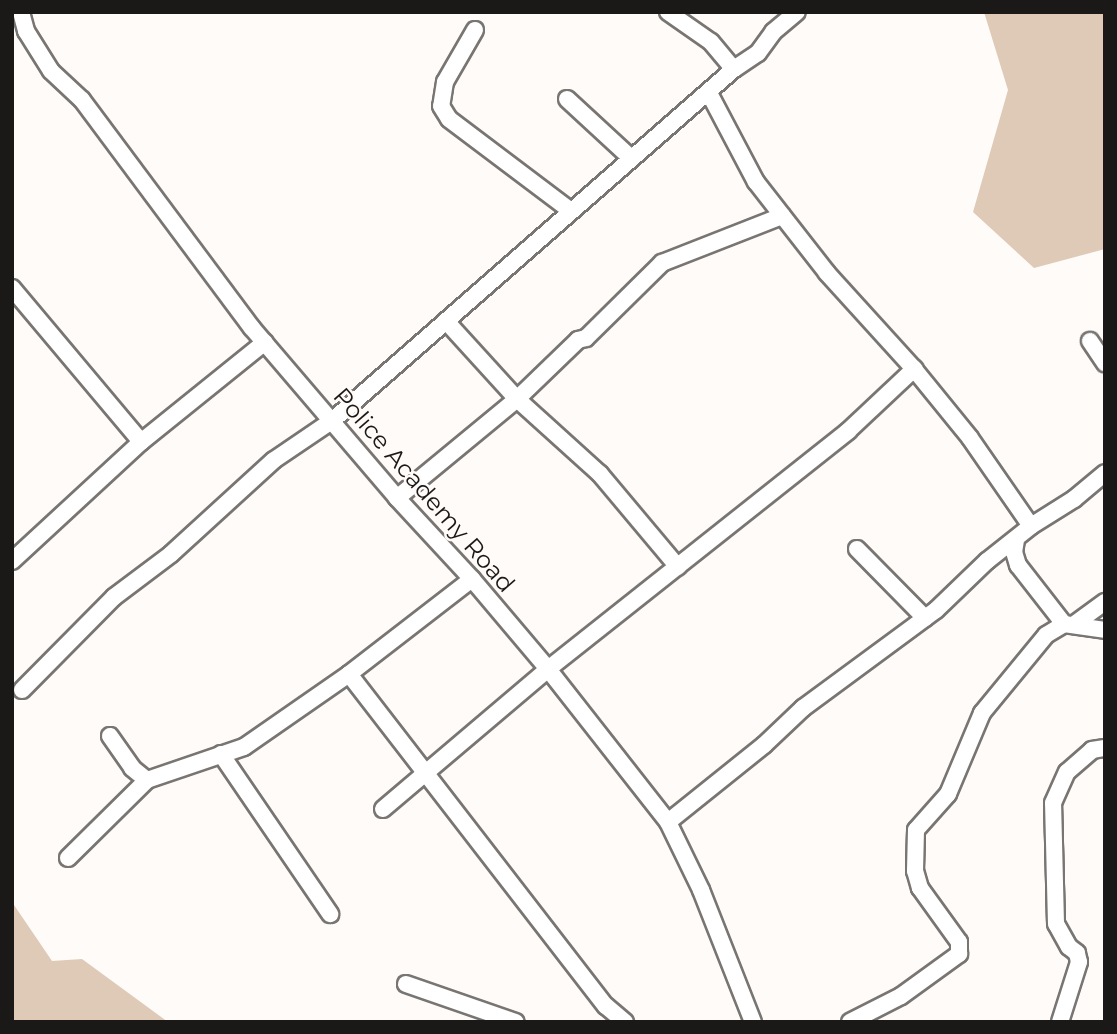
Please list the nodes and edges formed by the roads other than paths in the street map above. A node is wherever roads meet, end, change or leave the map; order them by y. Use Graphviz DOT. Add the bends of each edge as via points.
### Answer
graph roads {
  1 [pos="20,12"];
  2 [pos="668,12"];
  3 [pos="776,12"];
  4 [pos="797,12"];
  5 [pos="475,30"];
  6 [pos="773,32"];
  7 [pos="734,69"];
  8 [pos="709,93"];
  9 [pos="567,99"];
  10 [pos="632,158"];
  11 [pos="571,211"];
  12 [pos="782,216"];
  13 [pos="12,288"];
  14 [pos="446,321"];
  15 [pos="1090,341"];
  16 [pos="265,342"];
  17 [pos="1105,363"];
  18 [pos="914,369"];
  19 [pos="517,399"];
  20 [pos="332,420"];
  21 [pos="141,442"];
  22 [pos="1105,473"];
  23 [pos="397,498"];
  24 [pos="1031,526"];
  25 [pos="1016,540"];
  26 [pos="857,549"];
  27 [pos="12,561"];
  28 [pos="678,567"];
  29 [pos="472,579"];
  30 [pos="1105,602"];
  31 [pos="925,618"];
  32 [pos="1070,624"];
  33 [pos="1105,631"];
  34 [pos="548,669"];
  35 [pos="349,674"];
  36 [pos="22,690"];
  37 [pos="110,736"];
  38 [pos="1105,748"];
  39 [pos="221,754"];
  40 [pos="423,772"];
  41 [pos="147,780"];
  42 [pos="383,808"];
  43 [pos="668,822"];
  44 [pos="68,858"];
  45 [pos="330,914"];
  46 [pos="406,984"];
  47 [pos="516,1022"];
  48 [pos="625,1022"];
  49 [pos="753,1022"];
  50 [pos="850,1022"];
  51 [pos="1060,1022"];
  1 -- 16 [label="street, Police Academy Road" via="26,31 51,71 82,100"];
  2 -- 7 [label="street" via="711,42"];
  3 -- 6 [label="street"];
  4 -- 6 [label="street"];
  5 -- 11 [label="street" via="444,82 441,106 449,119"];
  6 -- 7 [label="street" via="758,53"];
  7 -- 8 [label="street"];
  8 -- 10 [label="street"];
  8 -- 12 [label="street" via="756,182"];
  9 -- 10 [label="street"];
  10 -- 11 [label="street"];
  11 -- 14 [label="street"];
  12 -- 18 [label="street"];
  12 -- 19 [label="street" via="662,263"];
  13 -- 21 [label="street"];
  14 -- 19 [label="street"];
  14 -- 20 [label="street"];
  15 -- 17 [label="street"];
  16 -- 20 [label="street, Police Academy Road"];
  16 -- 21 [label="street"];
  18 -- 24 [label="street" via="970,438"];
  18 -- 28 [label="street" via="848,431"];
  19 -- 23 [label="street"];
  19 -- 28 [label="street" via="600,474"];
  20 -- 23 [label="street, Police Academy Road"];
  20 -- 36 [label="street" via="274,460 171,554 114,597"];
  21 -- 27 [label="street"];
  22 -- 24 [label="street"];
  23 -- 29 [label="street, Police Academy Road"];
  24 -- 25 [label="street"];
  25 -- 31 [label="street"];
  25 -- 32 [label="street" via="1018,565"];
  26 -- 31 [label="street"];
  28 -- 34 [label="street"];
  29 -- 34 [label="street, Police Academy Road"];
  29 -- 35 [label="street"];
  30 -- 32 [label="street"];
  31 -- 43 [label="street" via="803,708"];
  32 -- 33 [label="street"];
  32 -- 50 [label="street" via="1046,635 1001,686 982,713 948,794 916,830 915,871 920,888 960,942 959,954 901,996"];
  34 -- 40 [label="street"];
  34 -- 43 [label="street, Police Academy Road"];
  35 -- 39 [label="street" via="244,747"];
  35 -- 40 [label="street"];
  37 -- 41 [label="street" via="132,768"];
  38 -- 51 [label="street" via="1092,750 1067,772 1053,803 1056,924 1079,962"];
  39 -- 41 [label="street"];
  39 -- 45 [label="street"];
  40 -- 42 [label="street"];
  40 -- 48 [label="street" via="606,1006"];
  41 -- 44 [label="street"];
  43 -- 49 [label="street, Police Academy Road" via="701,890"];
  46 -- 47 [label="street"];
}
